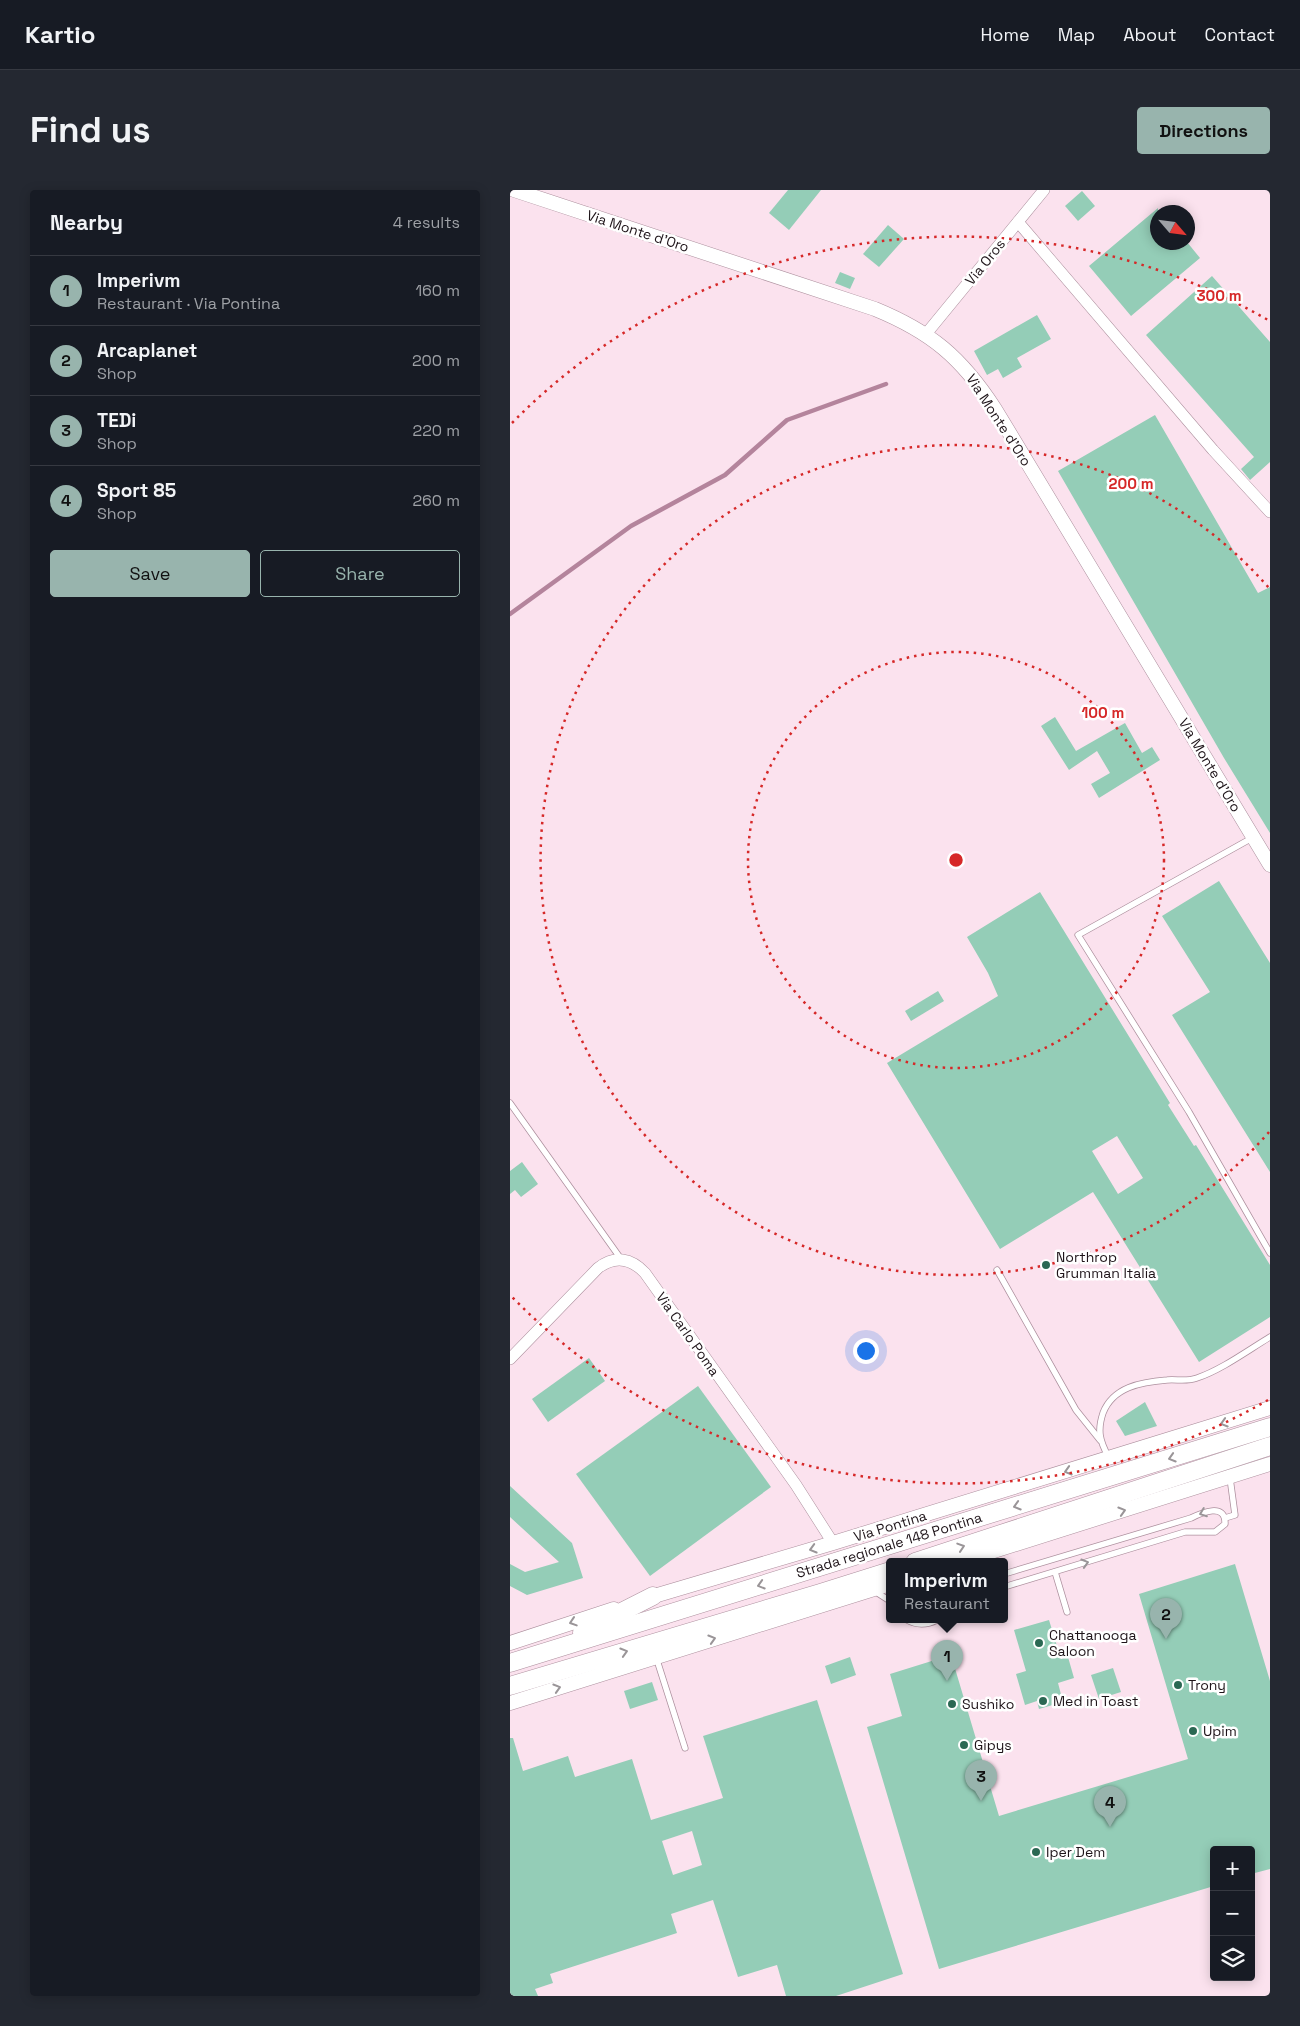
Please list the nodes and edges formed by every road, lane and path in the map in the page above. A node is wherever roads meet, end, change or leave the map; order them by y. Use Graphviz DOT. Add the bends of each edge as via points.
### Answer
graph roads {
  1 [pos="514,190"];
  2 [pos="1044,190"];
  3 [pos="1018,222"];
  4 [pos="926,334"];
  5 [pos="1270,512"];
  6 [pos="1253,837"];
  7 [pos="1270,865"];
  8 [pos="510,1103"];
  9 [pos="1270,1253"];
  10 [pos="621,1259"];
  11 [pos="997,1270"];
  12 [pos="1270,1338"];
  13 [pos="510,1359"];
  14 [pos="1270,1408"];
  15 [pos="1269,1428"];
  16 [pos="1100,1440"];
  17 [pos="1263,1448"];
  18 [pos="1110,1458"];
  19 [pos="1270,1464"];
  20 [pos="1230,1478"];
  21 [pos="1225,1518"];
  22 [pos="833,1543"];
  23 [pos="996,1551"];
  24 [pos="927,1558"];
  25 [pos="972,1558"];
  26 [pos="984,1558"];
  27 [pos="886,1571"];
  28 [pos="1055,1572"];
  29 [pos="1008,1573"];
  30 [pos="886,1585"];
  31 [pos="1008,1586"];
  32 [pos="869,1590"];
  33 [pos="653,1596"];
  34 [pos="886,1598"];
  35 [pos="1067,1612"];
  36 [pos="914,1623"];
  37 [pos="931,1623"];
  38 [pos="510,1643"];
  39 [pos="536,1655"];
  40 [pos="656,1657"];
  41 [pos="510,1663"];
  42 [pos="510,1686"];
  43 [pos="510,1703"];
  44 [pos="685,1748"];
  1 -- 4 [label="street, Via Monte d'Oro" via="845,298 892,316"];
  2 -- 3 [label="street, Via Oros"];
  3 -- 4 [label="street, Via Oros"];
  3 -- 5 [label="street"];
  4 -- 6 [label="street, Via Monte d'Oro" via="958,360 990,402"];
  6 -- 7 [label="street, Via Monte d'Oro"];
  6 -- 9 [label="lane" via="1078,935 1189,1112"];
  8 -- 10 [label="lane"];
  10 -- 13 [label="street" via="606,1262 598,1268"];
  10 -- 22 [label="street, Via Carlo Poma" via="635,1264 645,1273 796,1485"];
  11 -- 16 [label="lane" via="1076,1410"];
  12 -- 16 [label="lane" via="1199,1378 1159,1381 1118,1393 1108,1402 1102,1415"];
  14 -- 18 [label="street, Via Pontina, one-way"];
  15 -- 39 [label="highway, Strada regionale 148 Pontina, one-way"];
  16 -- 18 [label="lane"];
  24 -- 17 [label="highway, Strada regionale 148 Pontina, one-way"];
  18 -- 22 [label="street, Via Pontina, one-way"];
  19 -- 20 [label="street"];
  20 -- 21 [label="lane" via="1236,1515"];
  23 -- 20 [label="street, one-way"];
  28 -- 21 [label="lane, one-way" via="1185,1532 1215,1532 1225,1524"];
  21 -- 29 [label="lane, one-way" via="1216,1510 1209,1510"];
  22 -- 33 [label="street, Via Pontina, one-way"];
  23 -- 25 [label="street"];
  23 -- 26 [label="lane"];
  42 -- 27 [label="highway, Strada regionale 148 Pontina, one-way"];
  28 -- 31 [label="lane"];
  28 -- 35 [label="lane"];
  30 -- 32 [label="street"];
  32 -- 34 [label="lane"];
  40 -- 32 [label="street, one-way"];
  33 -- 38 [label="street, Via Pontina, one-way"];
  33 -- 39 [label="highway"];
  36 -- 37 [label="lane"];
  39 -- 41 [label="highway, Strada regionale 148 Pontina"];
  43 -- 40 [label="street, one-way"];
  40 -- 44 [label="lane"];
}
